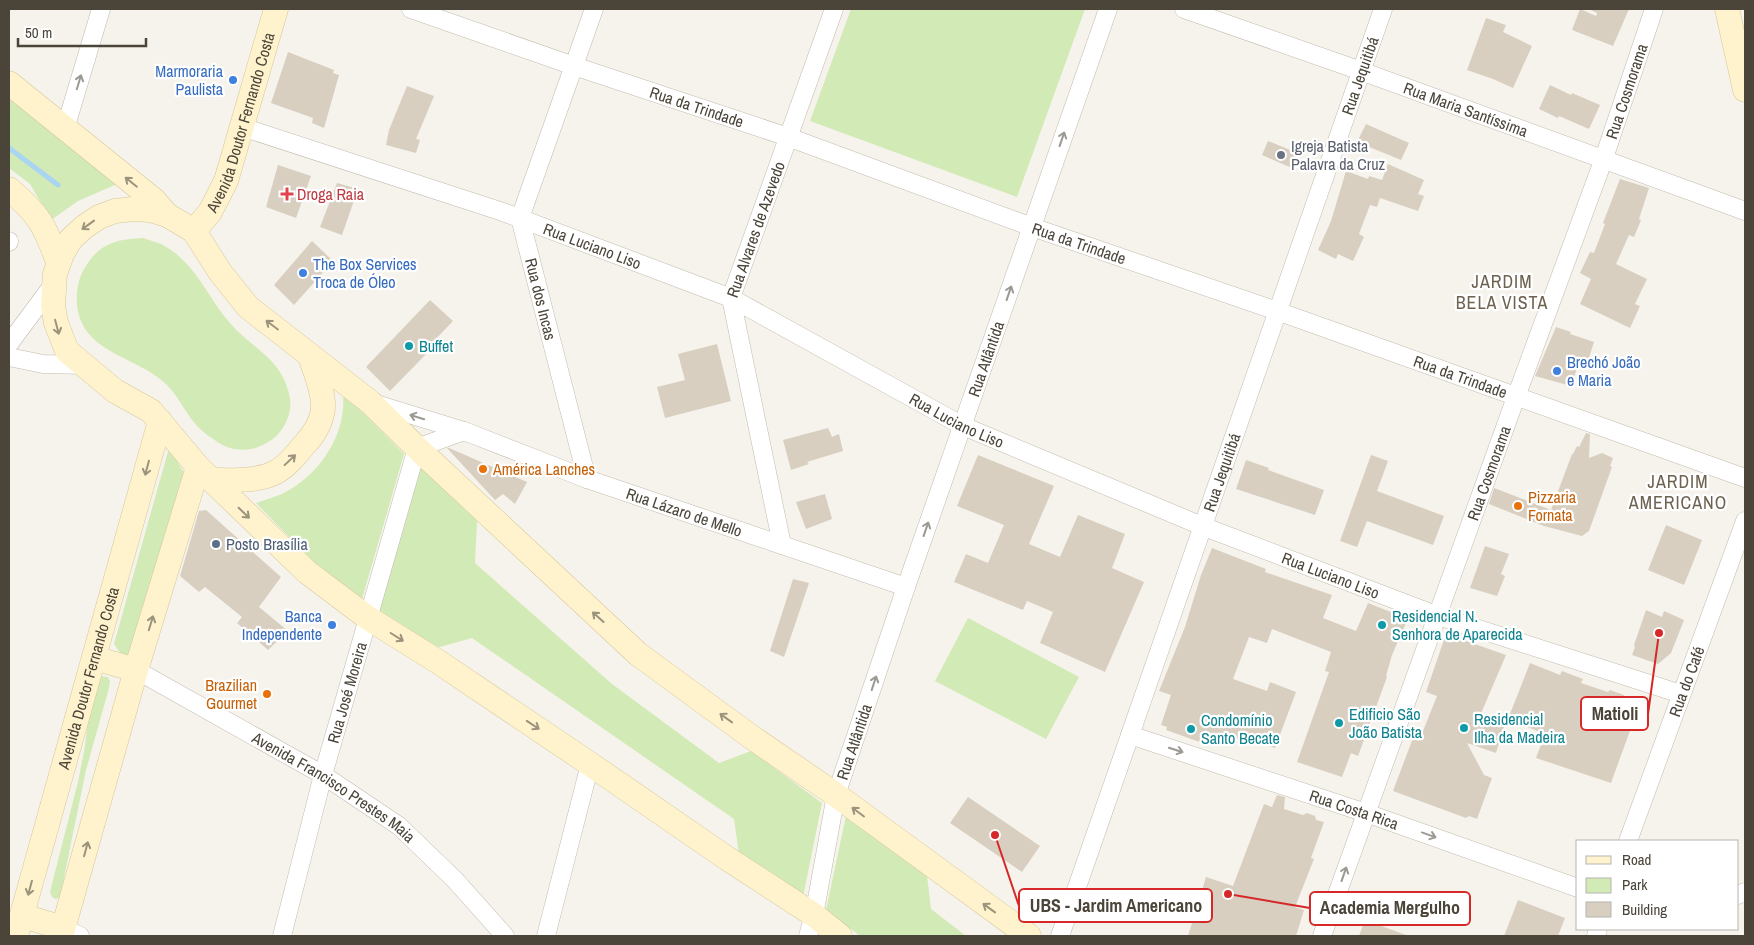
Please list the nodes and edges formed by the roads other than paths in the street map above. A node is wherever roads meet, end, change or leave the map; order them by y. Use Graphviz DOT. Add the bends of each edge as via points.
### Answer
graph roads {
  1 [pos="101,9"];
  2 [pos="276,9"];
  3 [pos="411,9"];
  4 [pos="594,9"];
  5 [pos="834,9"];
  6 [pos="1108,9"];
  7 [pos="1184,9"];
  8 [pos="1383,9"];
  9 [pos="1654,9"];
  10 [pos="1727,9"];
  11 [pos="574,66"];
  12 [pos="1361,71"];
  13 [pos="9,83"];
  14 [pos="1745,90"];
  15 [pos="242,127"];
  16 [pos="65,128"];
  17 [pos="788,136"];
  18 [pos="1603,161"];
  19 [pos="9,189"];
  20 [pos="1745,211"];
  21 [pos="167,215"];
  22 [pos="520,218"];
  23 [pos="1032,227"];
  24 [pos="194,231"];
  25 [pos="57,272"];
  26 [pos="731,298"];
  27 [pos="1277,311"];
  28 [pos="9,344"];
  29 [pos="310,356"];
  30 [pos="9,357"];
  31 [pos="83,365"];
  32 [pos="1516,397"];
  33 [pos="370,402"];
  34 [pos="160,421"];
  35 [pos="963,426"];
  36 [pos="464,431"];
  37 [pos="417,448"];
  38 [pos="205,474"];
  39 [pos="1745,478"];
  40 [pos="587,479"];
  41 [pos="1745,521"];
  42 [pos="1202,526"];
  43 [pos="782,545"];
  44 [pos="906,587"];
  45 [pos="1438,616"];
  46 [pos="368,618"];
  47 [pos="94,658"];
  48 [pos="136,670"];
  49 [pos="1681,694"];
  50 [pos="1130,735"];
  51 [pos="590,764"];
  52 [pos="323,775"];
  53 [pos="836,795"];
  54 [pos="1366,813"];
  55 [pos="1628,840"];
  56 [pos="1576,887"];
  57 [pos="19,926"];
  58 [pos="811,926"];
  59 [pos="68,933"];
  60 [pos="282,936"];
  61 [pos="505,936"];
  62 [pos="546,936"];
  63 [pos="840,936"];
  64 [pos="1029,936"];
  65 [pos="1060,936"];
  66 [pos="1322,936"];
  16 -- 1 [label="street, one-way"];
  2 -- 15 [label="main road, Avenida Doutor Fernando Costa"];
  3 -- 11 [label="street, Rua da Trindade"];
  4 -- 11 [label="street"];
  5 -- 17 [label="street, Rua Alvares de Azevedo"];
  23 -- 6 [label="street, Rua Atlântida, one-way"];
  7 -- 12 [label="street, Rua Maria Santíssima"];
  8 -- 12 [label="street, Rua Jequitibá"];
  9 -- 18 [label="street, Rua Cosmorama"];
  10 -- 14 [label="main road"];
  11 -- 17 [label="street, Rua da Trindade"];
  11 -- 22 [label="street"];
  12 -- 18 [label="street, Rua Maria Santíssima"];
  12 -- 27 [label="street, Rua Jequitibá"];
  13 -- 16 [label="main road"];
  15 -- 22 [label="street, Rua Luciano Liso"];
  15 -- 24 [label="main road, Avenida Doutor Fernando Costa" via="226,181 210,212"];
  21 -- 16 [label="main road, one-way" via="154,200"];
  17 -- 23 [label="street, Rua da Trindade"];
  17 -- 26 [label="street, Rua Alvares de Azevedo"];
  18 -- 20 [label="street, Rua Maria Santíssima"];
  18 -- 32 [label="street, Rua Cosmorama"];
  19 -- 25 [label="main road" via="29,205 43,225"];
  21 -- 24 [label="main road"];
  21 -- 25 [label="main road, one-way" via="133,208 99,217 71,239"];
  22 -- 26 [label="street, Rua Luciano Liso"];
  22 -- 40 [label="street, Rua dos Incas"];
  23 -- 27 [label="street, Rua da Trindade"];
  35 -- 23 [label="street, Rua Atlântida, one-way"];
  29 -- 24 [label="main road, one-way" via="248,307 220,272"];
  25 -- 28 [label="street"];
  25 -- 31 [label="main road, one-way" via="54,306 59,334 67,351"];
  26 -- 35 [label="street, Rua Luciano Liso"];
  26 -- 43 [label="street, Rua Alvares de Azevedo"];
  27 -- 32 [label="street, Rua da Trindade"];
  27 -- 42 [label="street, Rua Jequitibá"];
  29 -- 33 [label="main road"];
  38 -- 29 [label="main road, one-way" via="231,480 275,472 310,438 323,409 322,391"];
  30 -- 31 [label="street" via="43,364"];
  31 -- 34 [label="main road" via="115,391 151,411"];
  32 -- 39 [label="street, Rua da Trindade"];
  32 -- 45 [label="street, Rua Cosmorama"];
  36 -- 33 [label="street, Rua Lázaro de Mello, one-way"];
  33 -- 37 [label="main road"];
  34 -- 38 [label="main road"];
  34 -- 47 [label="main road, Avenida Doutor Fernando Costa, one-way"];
  35 -- 42 [label="street, Rua Luciano Liso"];
  44 -- 35 [label="street, Rua Atlântida, one-way"];
  36 -- 37 [label="street"];
  36 -- 40 [label="street, Rua Lázaro de Mello"];
  37 -- 46 [label="street, Rua José Moreira"];
  53 -- 37 [label="main road, one-way" via="638,654"];
  38 -- 46 [label="main road, one-way" via="307,572"];
  48 -- 38 [label="main road, one-way"];
  40 -- 43 [label="street, Rua Lázaro de Mello"];
  41 -- 49 [label="street, Rua do Café"];
  42 -- 45 [label="street, Rua Luciano Liso"];
  42 -- 50 [label="street, Rua Jequitibá"];
  43 -- 44 [label="street, Rua Lázaro de Mello"];
  53 -- 44 [label="street, Rua Atlântida, one-way"];
  45 -- 49 [label="street, Rua Luciano Liso"];
  45 -- 54 [label="street, Rua Cosmorama"];
  46 -- 51 [label="main road, one-way"];
  46 -- 52 [label="street, Rua José Moreira"];
  47 -- 48 [label="main road"];
  47 -- 57 [label="main road, Avenida Doutor Fernando Costa, one-way"];
  48 -- 52 [label="street, Avenida Francisco Prestes Maia"];
  59 -- 48 [label="main road, one-way"];
  49 -- 55 [label="street, Rua do Café"];
  50 -- 54 [label="street, Rua Costa Rica, one-way"];
  50 -- 65 [label="street, Rua Jequitibá"];
  51 -- 58 [label="main road" via="720,853"];
  51 -- 62 [label="street"];
  52 -- 60 [label="street, Rua José Moreira"];
  52 -- 61 [label="street, Avenida Francisco Prestes Maia" via="399,826 455,880"];
  53 -- 58 [label="street, Rua Atlântida"];
  64 -- 53 [label="main road, one-way"];
  54 -- 56 [label="street, Rua Costa Rica, one-way"];
  66 -- 54 [label="street, Rua Cosmorama, one-way"];
  57 -- 59 [label="main road"];
  58 -- 63 [label="main road"];
}
